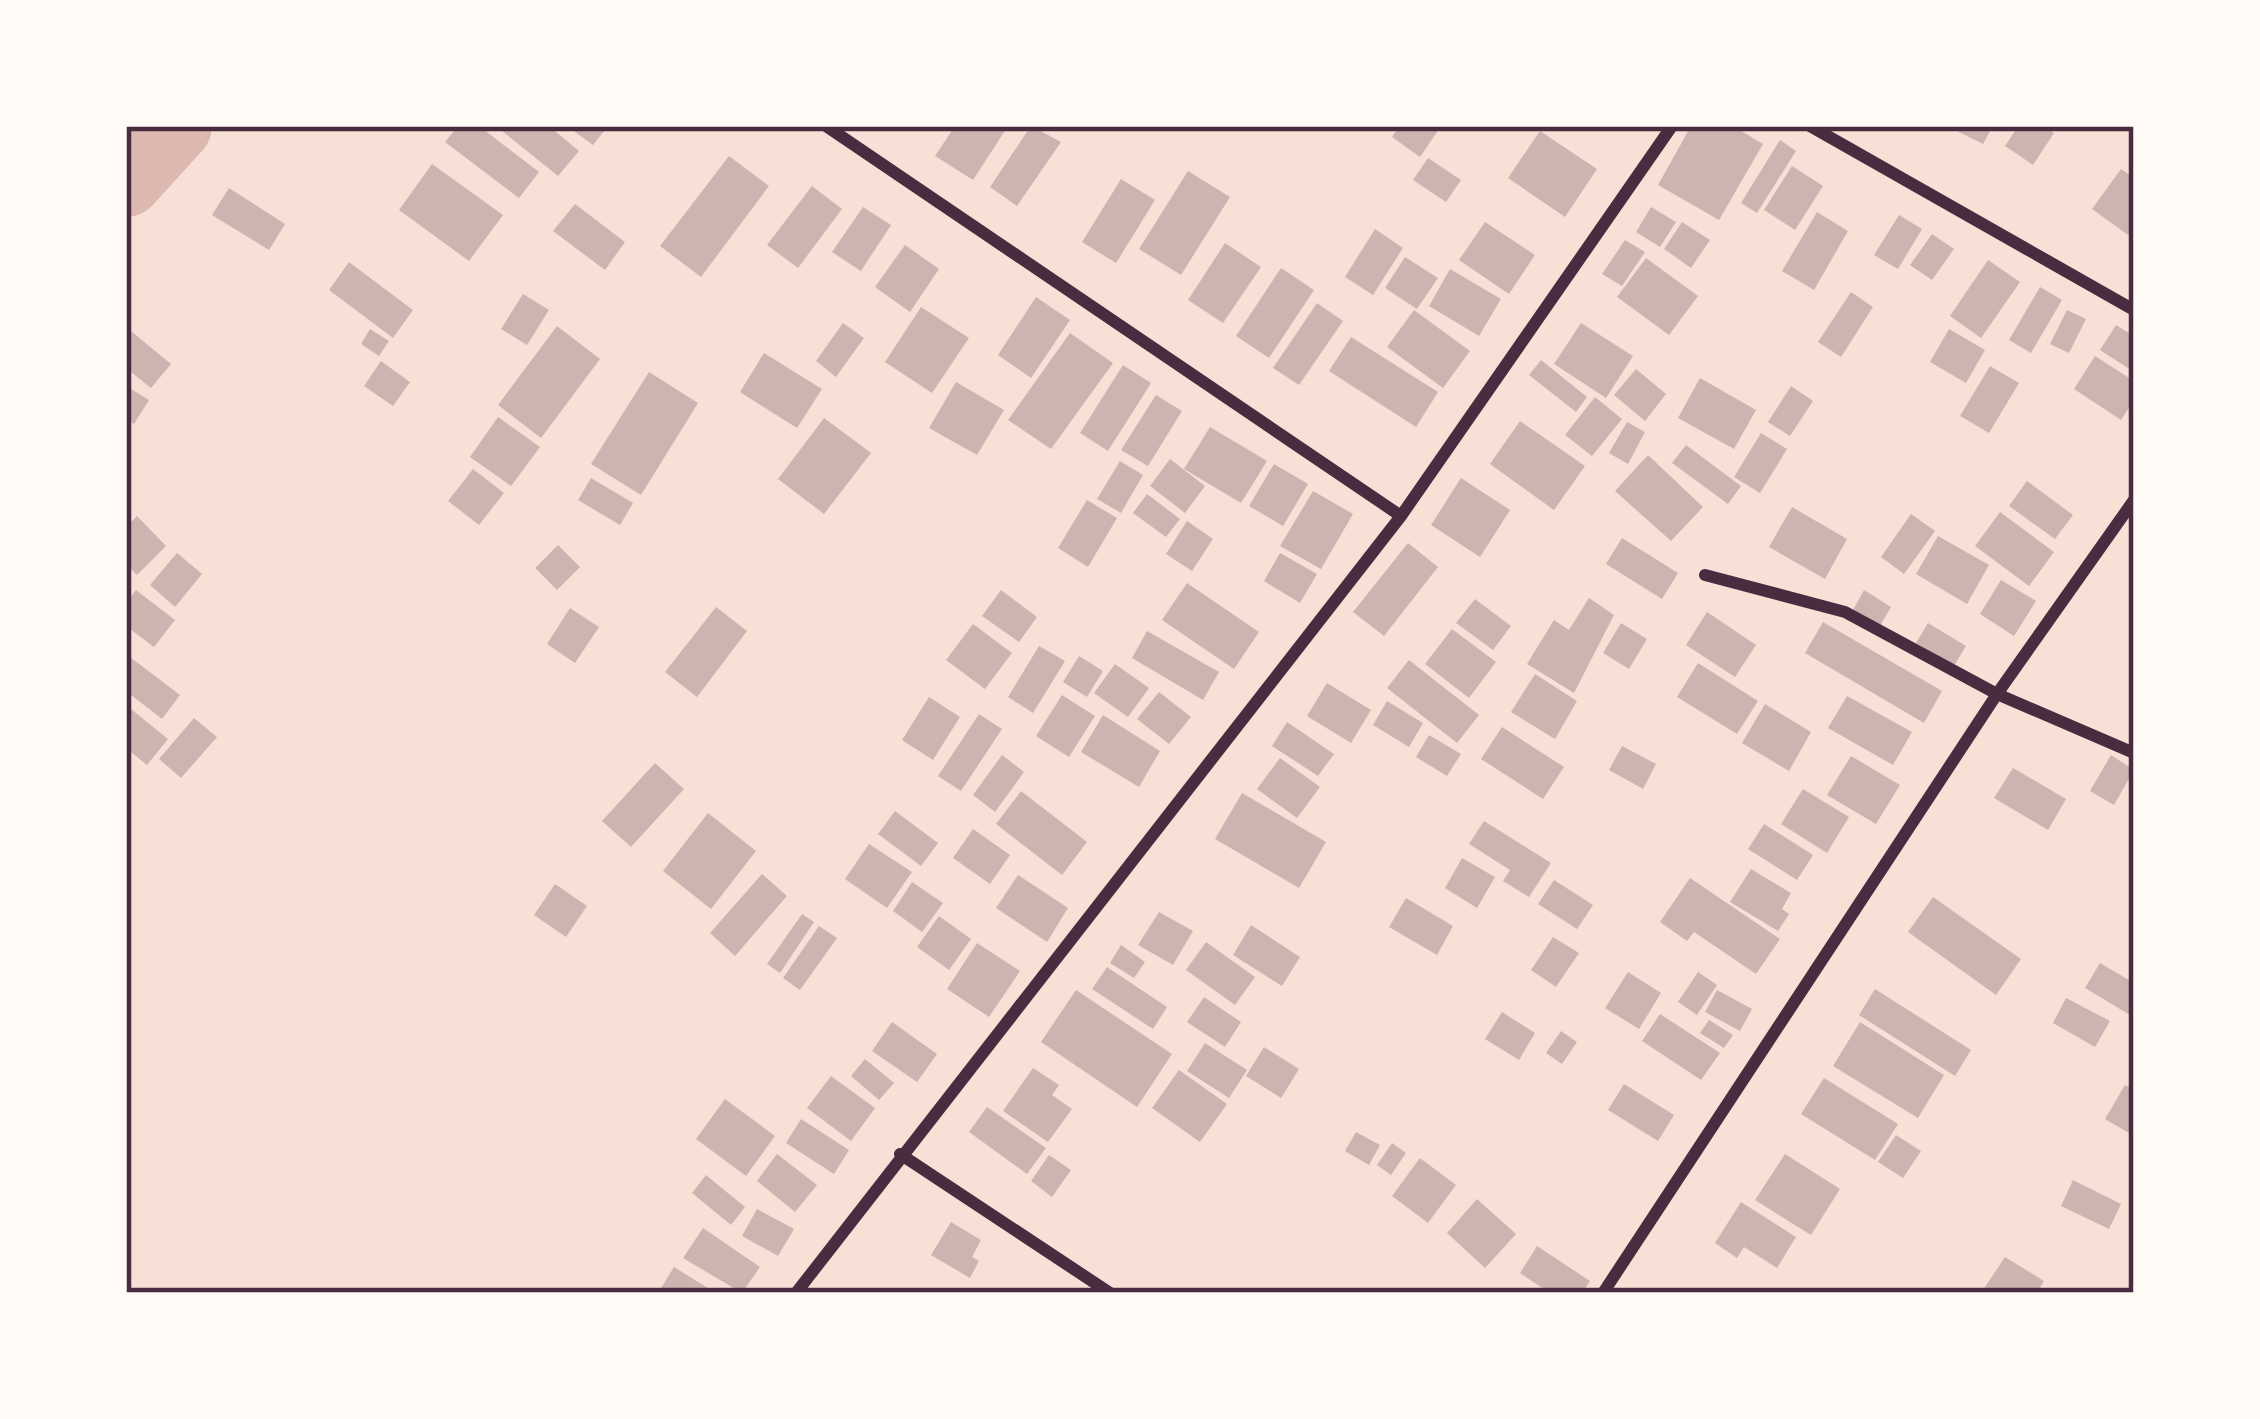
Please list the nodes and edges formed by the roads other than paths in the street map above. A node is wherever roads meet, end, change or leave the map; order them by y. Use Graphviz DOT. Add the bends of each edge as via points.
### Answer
graph roads {
  1 [pos="826,126"];
  2 [pos="1672,126"];
  3 [pos="1810,126"];
  4 [pos="2134,310"];
  5 [pos="2134,500"];
  6 [pos="1401,516"];
  7 [pos="1705,575"];
  8 [pos="1997,694"];
  9 [pos="2134,753"];
  10 [pos="900,1154"];
  11 [pos="796,1293"];
  12 [pos="1110,1293"];
  13 [pos="1603,1293"];
  1 -- 6 [label="street"];
  2 -- 6 [label="street"];
  3 -- 4 [label="street"];
  5 -- 8 [label="street"];
  6 -- 10 [label="street"];
  7 -- 8 [label="street" via="1845,612"];
  8 -- 9 [label="street"];
  8 -- 13 [label="street"];
  10 -- 11 [label="street"];
  10 -- 12 [label="street"];
}
